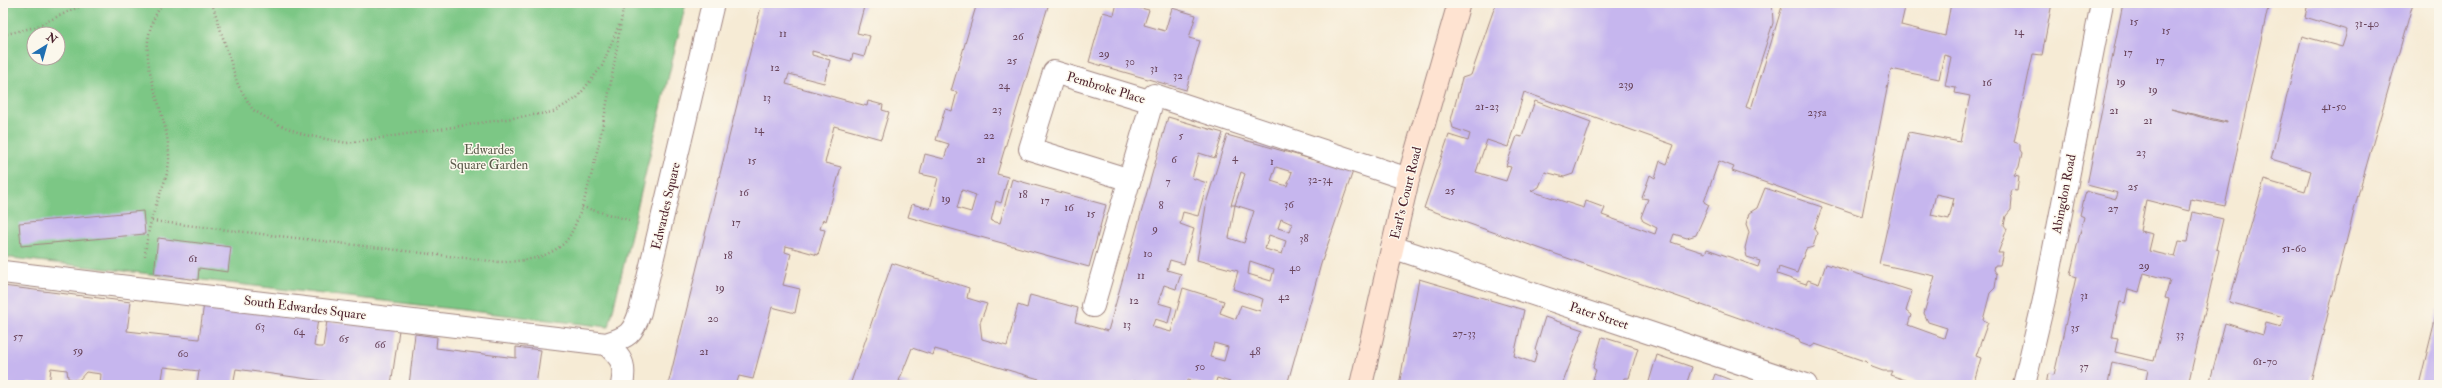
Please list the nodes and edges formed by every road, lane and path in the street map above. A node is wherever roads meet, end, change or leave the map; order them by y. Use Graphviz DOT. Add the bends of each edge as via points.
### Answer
graph roads {
  1 [pos="86,3"];
  2 [pos="163,3"];
  3 [pos="212,3"];
  4 [pos="624,3"];
  5 [pos="713,3"];
  6 [pos="1459,3"];
  7 [pos="2102,3"];
  8 [pos="622,20"];
  9 [pos="3,35"];
  10 [pos="1152,102"];
  11 [pos="1408,179"];
  12 [pos="1130,180"];
  13 [pos="582,207"];
  14 [pos="152,221"];
  15 [pos="660,228"];
  16 [pos="1392,247"];
  17 [pos="3,272"];
  18 [pos="142,289"];
  19 [pos="1093,306"];
  20 [pos="606,344"];
  21 [pos="622,385"];
  22 [pos="1361,385"];
  23 [pos="1806,385"];
  24 [pos="2024,385"];
  1 -- 9 [label="path" via="35,27"];
  2 -- 14 [label="path" via="149,29 147,49 150,77 165,122 169,157 165,182"];
  3 -- 8 [label="path" via="238,85 253,110 276,124 305,135 347,143 553,112 577,98 602,66"];
  4 -- 8 [label="path"];
  5 -- 15 [label="street, Edwardes Square"];
  6 -- 11 [label="main road, Earl's Court Road"];
  7 -- 24 [label="street, Abingdon Road" via="2044,300"];
  8 -- 13 [label="path" via="592,171"];
  10 -- 11 [label="street, Pembroke Place" via="1154,95"];
  10 -- 12 [label="street, Pembroke Place"];
  10 -- 12 [label="street, Pembroke Place" via="1054,72 1030,149"];
  11 -- 16 [label="main road, Earl's Court Road"];
  12 -- 19 [label="street, Pembroke Place"];
  13 -- 14 [label="path" via="574,229 563,245 534,260 499,262"];
  13 -- 15 [label="path"];
  14 -- 18 [label="path" via="145,253"];
  15 -- 20 [label="street, Edwardes Square" via="635,330"];
  16 -- 22 [label="main road, Earl's Court Road"];
  16 -- 23 [label="street, Pater Street"];
  17 -- 18 [label="street, South Edwardes Square"];
  18 -- 20 [label="street, South Edwardes Square"];
  20 -- 21 [label="street" via="619,355 625,371"];
}
